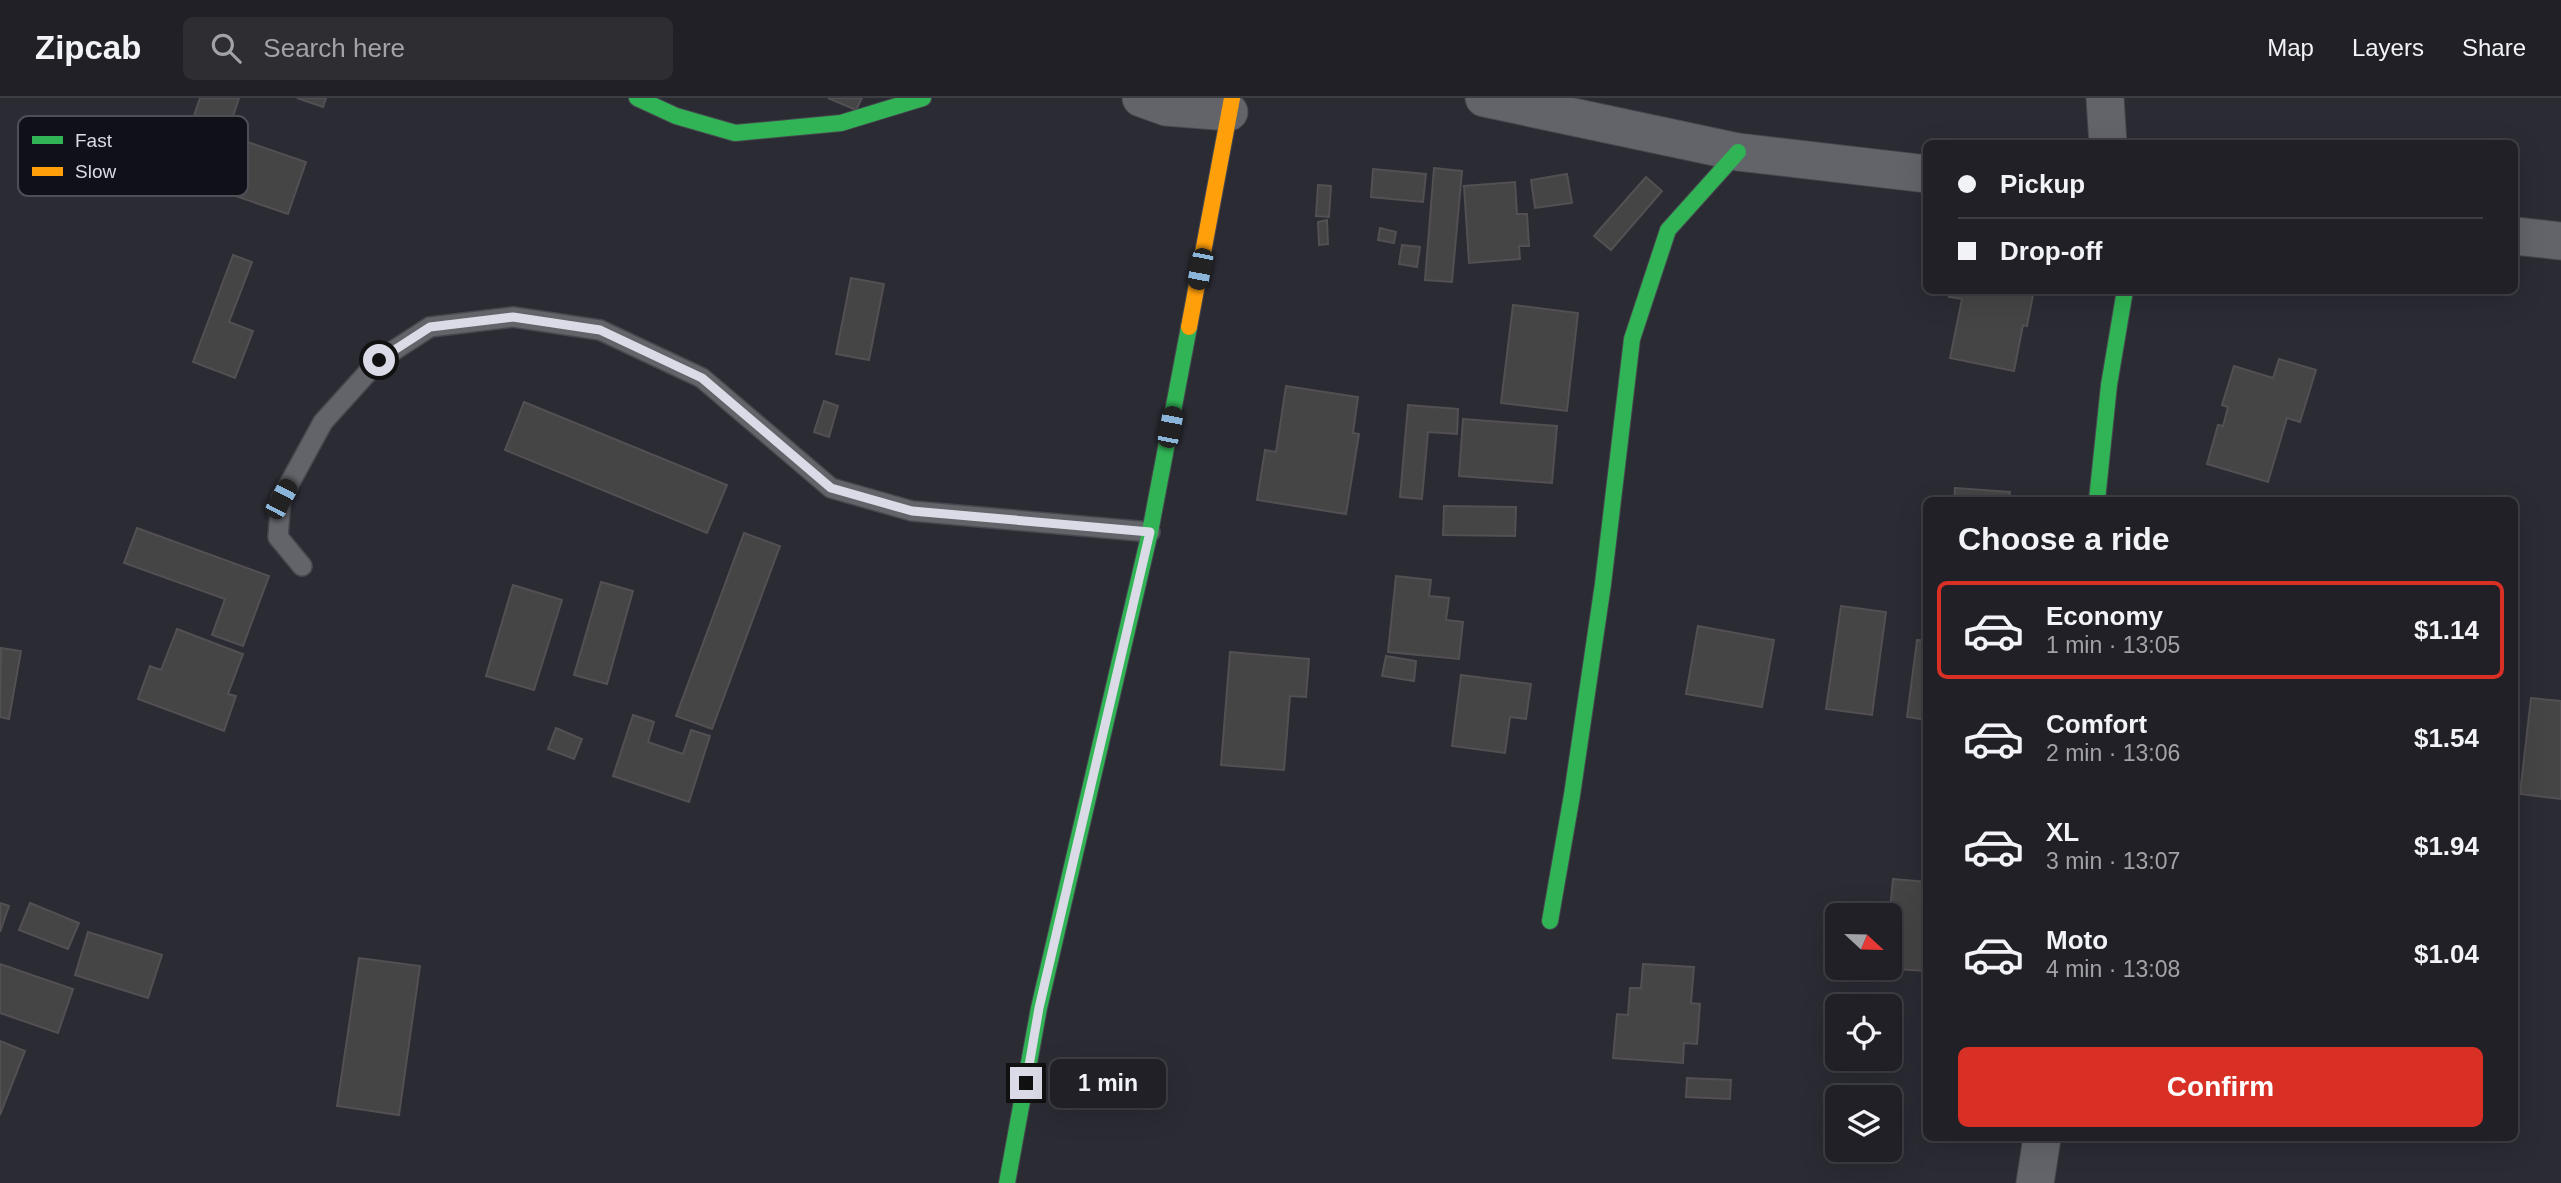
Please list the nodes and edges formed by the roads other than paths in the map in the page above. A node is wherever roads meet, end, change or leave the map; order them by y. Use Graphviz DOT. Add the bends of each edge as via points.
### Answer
graph roads {
  1 [pos="638,98"];
  2 [pos="923,98"];
  3 [pos="1141,98"];
  4 [pos="1484,98"];
  5 [pos="2105,98"];
  6 [pos="1231,105"];
  7 [pos="2108,140"];
  8 [pos="1738,152"];
  9 [pos="1923,174"];
  10 [pos="2518,236"];
  11 [pos="2561,241"];
  12 [pos="2124,294"];
  13 [pos="2096,497"];
  14 [pos="1150,532"];
  15 [pos="302,566"];
  16 [pos="1550,921"];
  17 [pos="2042,1141"];
  18 [pos="1007,1183"];
  19 [pos="2035,1183"];
  1 -- 2 [label="street" via="676,116 735,133 841,123"];
  3 -- 6 [label="street" via="1166,107"];
  4 -- 8 [label="street"];
  5 -- 7 [label="street"];
  6 -- 14 [label="street"];
  8 -- 9 [label="street"];
  8 -- 16 [label="street" via="1668,230 1632,339 1603,584"];
  10 -- 11 [label="street"];
  12 -- 13 [label="street"];
  14 -- 15 [label="lane" via="912,511 831,488 702,378 600,330 513,317 430,327 379,360 323,422 281,499 278,537"];
  14 -- 18 [label="street" via="1039,1008"];
  17 -- 19 [label="street"];
}
